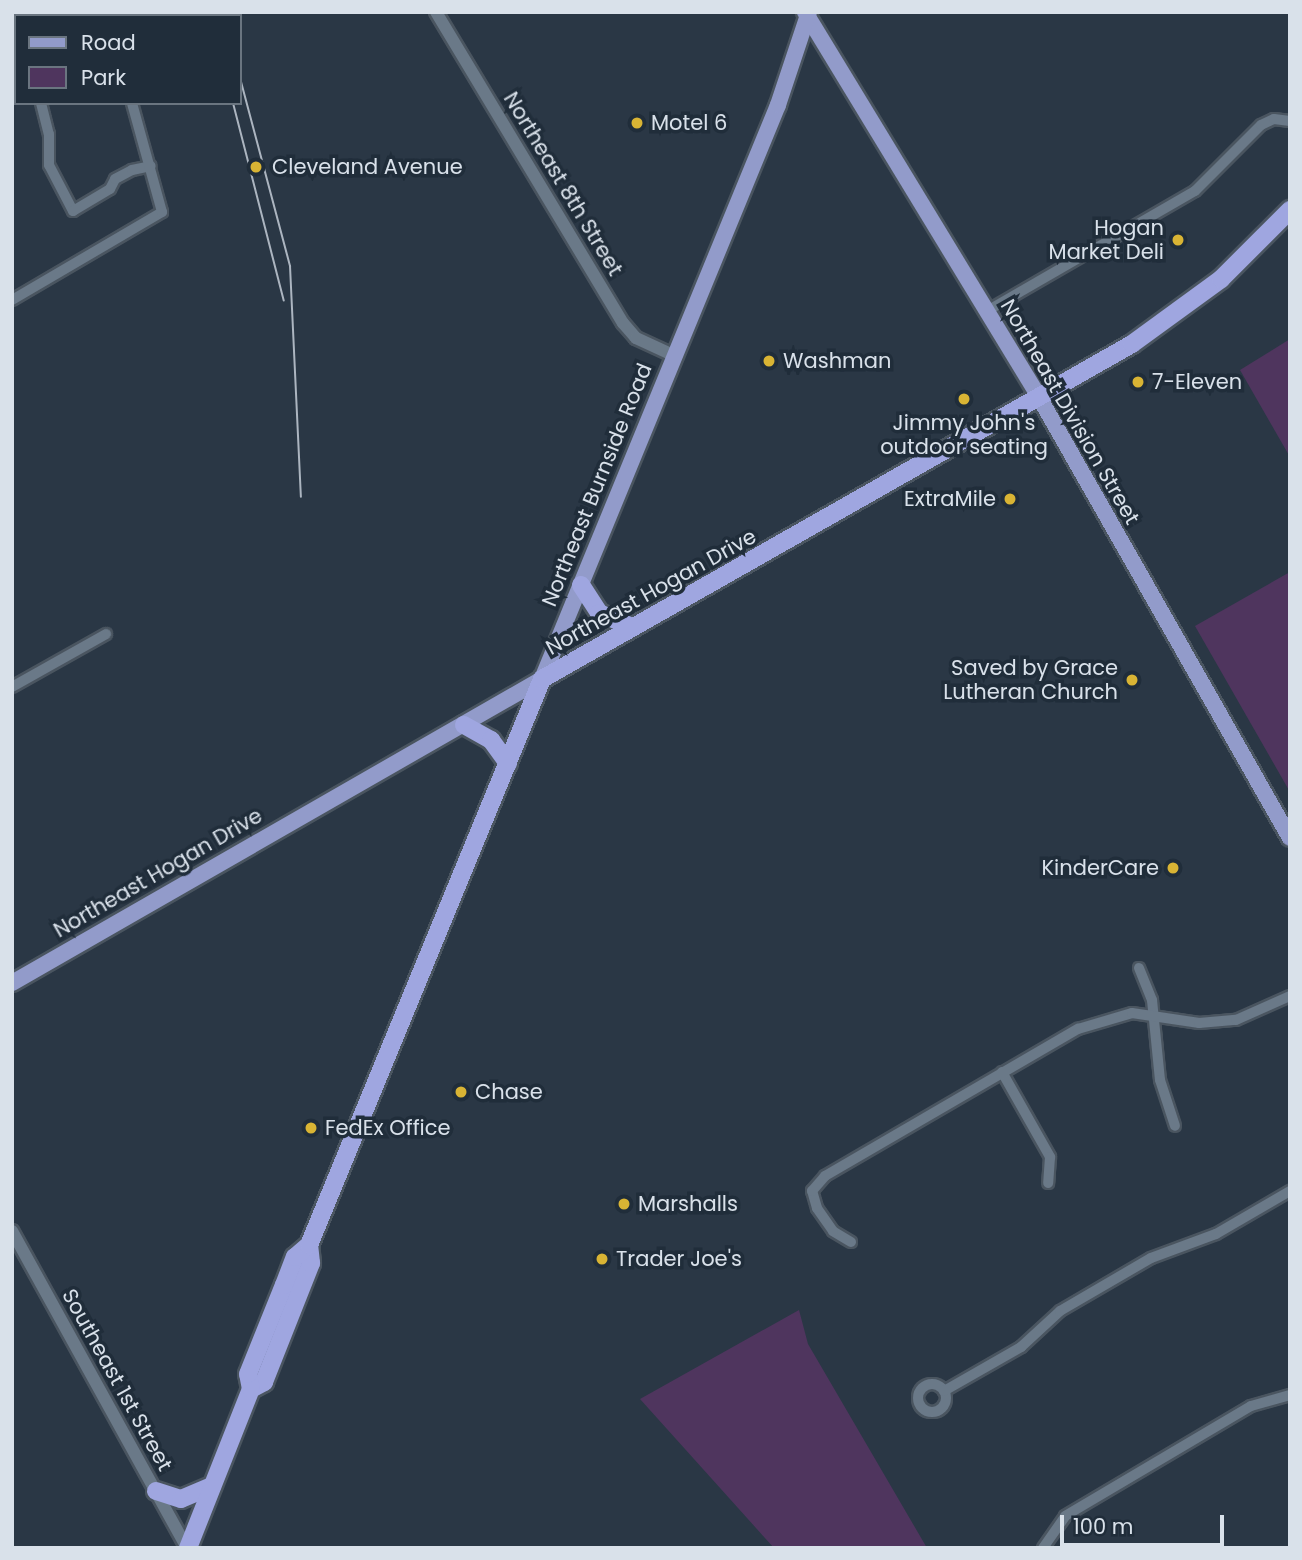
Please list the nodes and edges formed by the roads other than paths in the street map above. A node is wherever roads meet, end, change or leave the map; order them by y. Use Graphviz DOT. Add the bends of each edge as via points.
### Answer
graph roads {
  1 [pos="436,12"];
  2 [pos="807,14"];
  3 [pos="42,105"];
  4 [pos="133,105"];
  5 [pos="1290,121"];
  6 [pos="151,166"];
  7 [pos="1290,210"];
  8 [pos="12,300"];
  9 [pos="987,311"];
  10 [pos="675,356"];
  11 [pos="1039,397"];
  12 [pos="581,585"];
  13 [pos="632,627"];
  14 [pos="106,634"];
  15 [pos="542,679"];
  16 [pos="12,687"];
  17 [pos="464,725"];
  18 [pos="508,763"];
  19 [pos="1290,838"];
  20 [pos="1139,968"];
  21 [pos="12,983"];
  22 [pos="1290,996"];
  23 [pos="1155,1014"];
  24 [pos="1002,1072"];
  25 [pos="1175,1126"];
  26 [pos="1048,1183"];
  27 [pos="1290,1191"];
  28 [pos="12,1231"];
  29 [pos="851,1242"];
  30 [pos="309,1245"];
  31 [pos="284,1284"];
  32 [pos="273,1359"];
  33 [pos="251,1389"];
  34 [pos="944,1391"];
  35 [pos="1290,1395"];
  36 [pos="212,1486"];
  37 [pos="156,1491"];
  38 [pos="188,1548"];
  39 [pos="1043,1548"];
  1 -- 10 [label="street, Northeast 8th Street" via="623,323 636,338"];
  2 -- 9 [label="main road, Northeast Division Street"];
  2 -- 10 [label="main road, Northeast Burnside Road" via="778,105"];
  3 -- 6 [label="street" via="50,134 49,165 73,211 110,189 115,179"];
  4 -- 6 [label="street"];
  5 -- 9 [label="street" via="1274,119 1261,125 1195,191"];
  6 -- 8 [label="street" via="162,212"];
  7 -- 11 [label="highway, Northeast Hogan Drive" via="1240,262 1182,310"];
  9 -- 11 [label="main road, Northeast Division Street"];
  10 -- 12 [label="main road, Northeast Burnside Road"];
  11 -- 13 [label="highway, Northeast Hogan Drive"];
  11 -- 19 [label="main road, Northeast Division Street"];
  12 -- 13 [label="highway" via="599,613"];
  12 -- 15 [label="main road, Northeast Burnside Road"];
  13 -- 15 [label="highway, Northeast Hogan Drive"];
  14 -- 16 [label="street"];
  15 -- 17 [label="main road, Northeast Hogan Drive"];
  15 -- 18 [label="highway, Northeast Burnside Road"];
  17 -- 18 [label="highway" via="491,740"];
  17 -- 21 [label="main road, Northeast Hogan Drive"];
  18 -- 30 [label="highway, Northeast Burnside Road"];
  20 -- 23 [label="street"];
  22 -- 23 [label="street" via="1236,1020 1199,1023"];
  23 -- 24 [label="street" via="1106,1017"];
  23 -- 25 [label="street" via="1160,1080"];
  24 -- 26 [label="street" via="1050,1157"];
  24 -- 29 [label="street" via="825,1176 812,1191 817,1208 833,1231"];
  27 -- 34 [label="street" via="1216,1234 1141,1264 1060,1311 1021,1347"];
  28 -- 37 [label="street, Southeast 1st Street"];
  30 -- 31 [label="highway, Northeast Burnside Road" via="295,1257"];
  30 -- 32 [label="highway, Northeast Burnside Road" via="311,1263"];
  31 -- 32 [label="highway" via="283,1309 267,1348"];
  31 -- 33 [label="highway, Northeast Burnside Road" via="248,1374"];
  32 -- 33 [label="highway, Northeast Burnside Road" via="264,1382"];
  33 -- 36 [label="highway, Northeast Burnside Road"];
  35 -- 39 [label="street" via="1251,1406 1065,1516"];
  36 -- 37 [label="highway" via="181,1499"];
  36 -- 38 [label="highway, Northeast Burnside Road"];
  37 -- 38 [label="street, Southeast 1st Street"];
}
